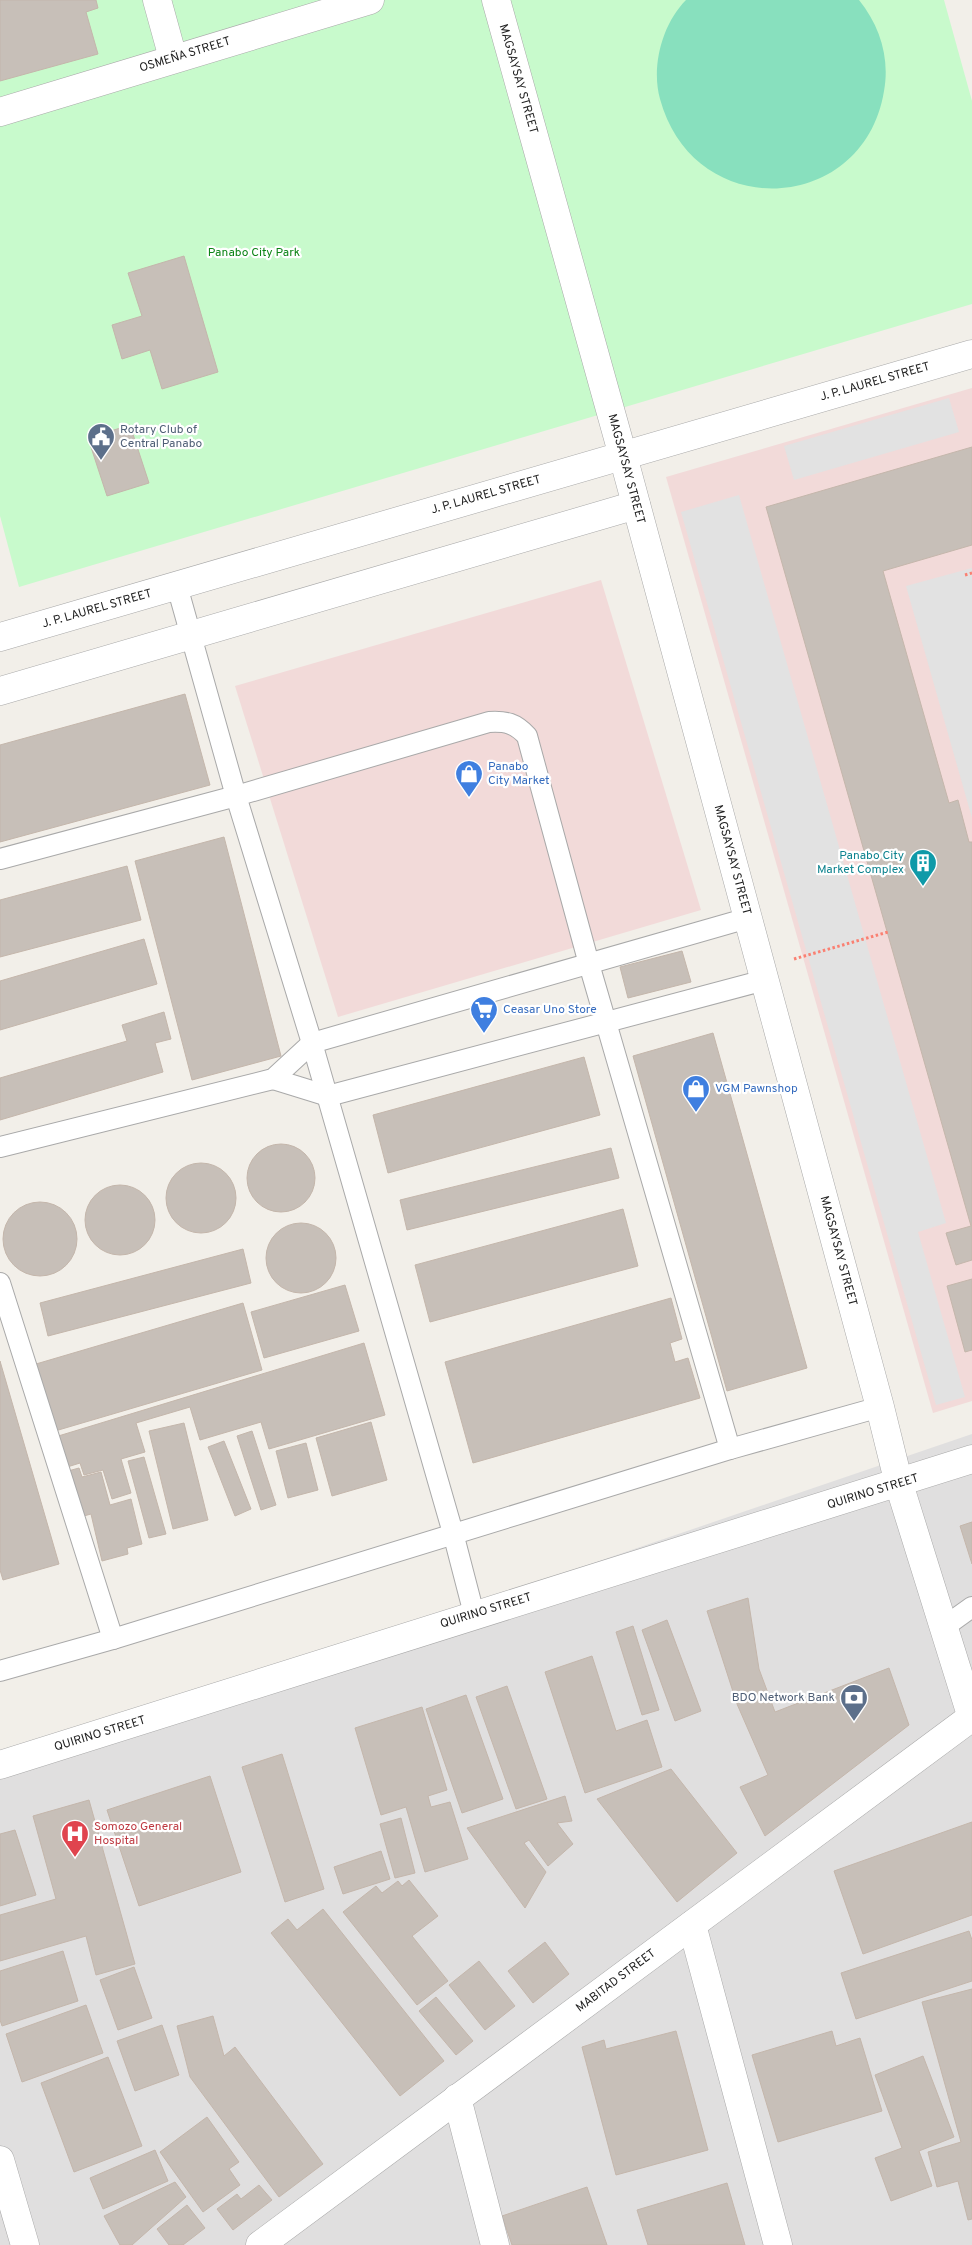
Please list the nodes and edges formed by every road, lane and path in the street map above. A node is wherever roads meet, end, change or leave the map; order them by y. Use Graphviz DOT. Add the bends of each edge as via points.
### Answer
graph roads {
  1 [pos="157,0"];
  2 [pos="370,0"];
  3 [pos="496,0"];
  4 [pos="173,58"];
  5 [pos="0,112"];
  6 [pos="972,354"];
  7 [pos="622,456"];
  8 [pos="636,505"];
  9 [pos="972,573"];
  10 [pos="965,575"];
  11 [pos="177,586"];
  12 [pos="191,634"];
  13 [pos="0,636"];
  14 [pos="0,691"];
  15 [pos="236,796"];
  16 [pos="0,859"];
  17 [pos="748,918"];
  18 [pos="888,932"];
  19 [pos="589,964"];
  20 [pos="763,974"];
  21 [pos="606,1022"];
  22 [pos="312,1043"];
  23 [pos="273,1079"];
  24 [pos="328,1096"];
  25 [pos="0,1147"];
  26 [pos="0,1283"];
  27 [pos="880,1407"];
  28 [pos="730,1449"];
  29 [pos="972,1459"];
  30 [pos="899,1484"];
  31 [pos="453,1533"];
  32 [pos="972,1608"];
  33 [pos="474,1614"];
  34 [pos="944,1627"];
  35 [pos="113,1639"];
  36 [pos="0,1671"];
  37 [pos="972,1717"];
  38 [pos="0,1765"];
  39 [pos="692,1925"];
  40 [pos="457,2098"];
  41 [pos="0,2160"];
  42 [pos="25,2245"];
  43 [pos="260,2245"];
  44 [pos="495,2245"];
  45 [pos="778,2245"];
  1 -- 4 [label="street"];
  2 -- 4 [label="street, OSMEÑA STREET"];
  3 -- 7 [label="street, MAGSAYSAY STREET"];
  4 -- 5 [label="street, OSMEÑA STREET"];
  6 -- 7 [label="street, J. P. LAUREL STREET"];
  7 -- 8 [label="street, MAGSAYSAY STREET"];
  7 -- 11 [label="street, J. P. LAUREL STREET"];
  8 -- 12 [label="street"];
  8 -- 17 [label="street, MAGSAYSAY STREET"];
  9 -- 10 [label="path"];
  11 -- 12 [label="lane"];
  11 -- 13 [label="street, J. P. LAUREL STREET"];
  12 -- 14 [label="street"];
  12 -- 15 [label="lane"];
  15 -- 16 [label="lane"];
  15 -- 19 [label="lane" via="489,722 504,721 517,726 526,736"];
  15 -- 22 [label="lane"];
  17 -- 19 [label="lane"];
  17 -- 20 [label="street, MAGSAYSAY STREET"];
  18 -- 20 [label="path"];
  19 -- 21 [label="lane"];
  19 -- 22 [label="lane"];
  20 -- 21 [label="lane"];
  20 -- 27 [label="street, MAGSAYSAY STREET"];
  21 -- 24 [label="lane"];
  21 -- 28 [label="lane"];
  22 -- 23 [label="lane"];
  22 -- 24 [label="lane"];
  23 -- 24 [label="lane"];
  23 -- 25 [label="lane"];
  24 -- 31 [label="lane"];
  26 -- 35 [label="lane"];
  27 -- 28 [label="lane"];
  27 -- 30 [label="street, MAGSAYSAY STREET"];
  28 -- 31 [label="lane"];
  29 -- 30 [label="street, QUIRINO STREET"];
  30 -- 33 [label="street, QUIRINO STREET"];
  30 -- 34 [label="street, MAGSAYSAY STREET"];
  31 -- 33 [label="lane"];
  31 -- 35 [label="lane"];
  32 -- 34 [label="lane"];
  33 -- 38 [label="street, QUIRINO STREET"];
  34 -- 37 [label="street, MAGSAYSAY STREET"];
  35 -- 36 [label="lane"];
  37 -- 39 [label="street, MABITAD STREET"];
  39 -- 40 [label="street, MABITAD STREET"];
  39 -- 45 [label="street"];
  40 -- 43 [label="street, MABITAD STREET"];
  40 -- 44 [label="street"];
  41 -- 42 [label="street"];
}
